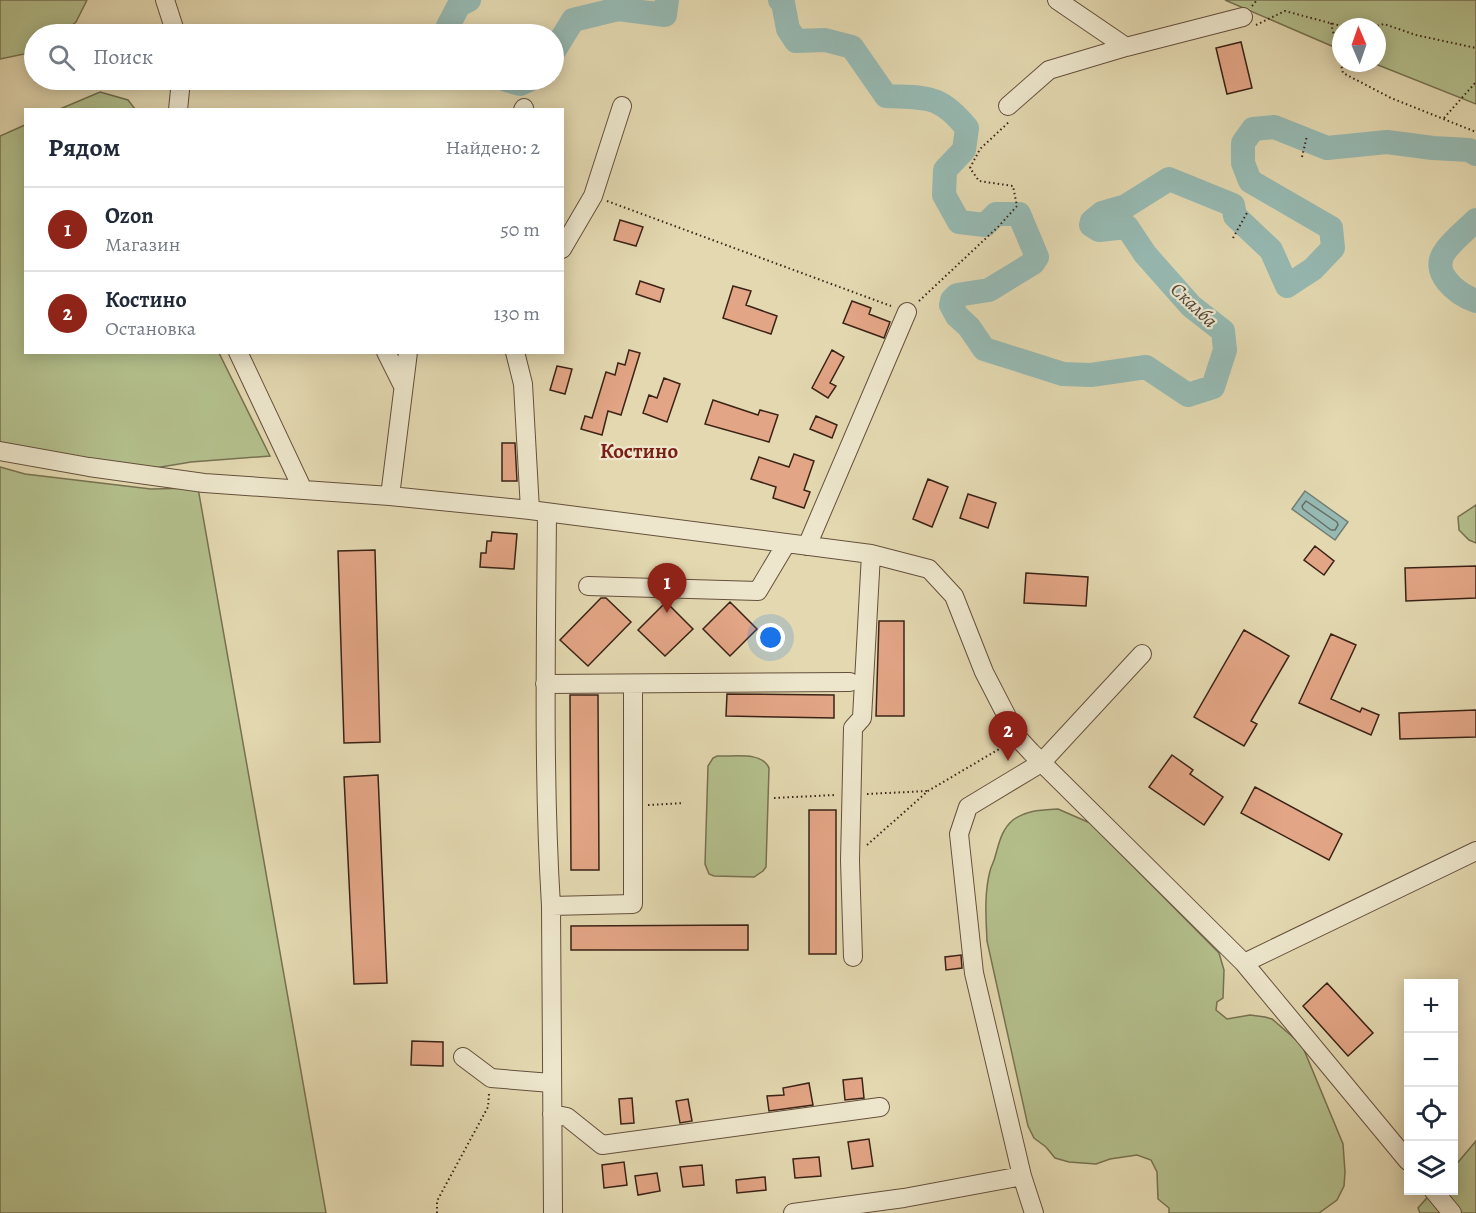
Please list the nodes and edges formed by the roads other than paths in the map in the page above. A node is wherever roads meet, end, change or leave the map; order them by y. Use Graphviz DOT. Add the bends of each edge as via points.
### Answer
graph roads {
  1 [pos="165,0"];
  2 [pos="1057,0"];
  3 [pos="1250,21"];
  4 [pos="173,24"];
  5 [pos="1126,47"];
  6 [pos="180,90"];
  7 [pos="622,106"];
  8 [pos="178,108"];
  9 [pos="1010,112"];
  10 [pos="564,246"];
  11 [pos="907,312"];
  12 [pos="239,354"];
  13 [pos="387,354"];
  14 [pos="408,354"];
  15 [pos="516,354"];
  16 [pos="402,384"];
  17 [pos="0,451"];
  18 [pos="303,490"];
  19 [pos="390,496"];
  20 [pos="538,512"];
  21 [pos="786,544"];
  22 [pos="807,546"];
  23 [pos="871,554"];
  24 [pos="588,586"];
  25 [pos="1142,654"];
  26 [pos="850,682"];
  27 [pos="545,684"];
  28 [pos="633,684"];
  29 [pos="1041,763"];
  30 [pos="1476,851"];
  31 [pos="551,906"];
  32 [pos="853,957"];
  33 [pos="1244,963"];
  34 [pos="463,1058"];
  35 [pos="551,1083"];
  36 [pos="880,1107"];
  37 [pos="552,1114"];
  38 [pos="1404,1156"];
  39 [pos="1022,1176"];
  40 [pos="1436,1195"];
  41 [pos="905,1206"];
  42 [pos="554,1213"];
  43 [pos="793,1213"];
  44 [pos="1034,1213"];
  45 [pos="1452,1213"];
  1 -- 4 [label="street"];
  2 -- 5 [label="street"];
  3 -- 5 [label="street"];
  5 -- 9 [label="street" via="1049,70"];
  6 -- 8 [label="street"];
  7 -- 10 [label="street" via="593,196"];
  11 -- 22 [label="street"];
  12 -- 18 [label="street"];
  13 -- 16 [label="street"];
  14 -- 16 [label="street"];
  15 -- 20 [label="street" via="523,384"];
  16 -- 19 [label="street"];
  17 -- 18 [label="street" via="204,483"];
  18 -- 19 [label="street"];
  19 -- 20 [label="street"];
  20 -- 21 [label="street"];
  20 -- 27 [label="street"];
  21 -- 22 [label="street"];
  21 -- 24 [label="street" via="758,591"];
  22 -- 23 [label="street"];
  23 -- 29 [label="street" via="929,569 954,596 984,672 1018,738"];
  23 -- 32 [label="street" via="862,718 853,728"];
  25 -- 29 [label="street"];
  26 -- 28 [label="street"];
  27 -- 28 [label="street"];
  27 -- 31 [label="street"];
  28 -- 31 [label="street" via="633,904"];
  29 -- 33 [label="street"];
  29 -- 39 [label="street" via="968,807 959,834 974,973"];
  30 -- 33 [label="street"];
  31 -- 35 [label="street"];
  33 -- 38 [label="street"];
  34 -- 35 [label="street" via="491,1078"];
  35 -- 37 [label="street"];
  36 -- 37 [label="street" via="602,1145 567,1117"];
  37 -- 42 [label="street"];
  39 -- 41 [label="street"];
  39 -- 44 [label="street"];
  40 -- 45 [label="street"];
  41 -- 43 [label="street"];
}
